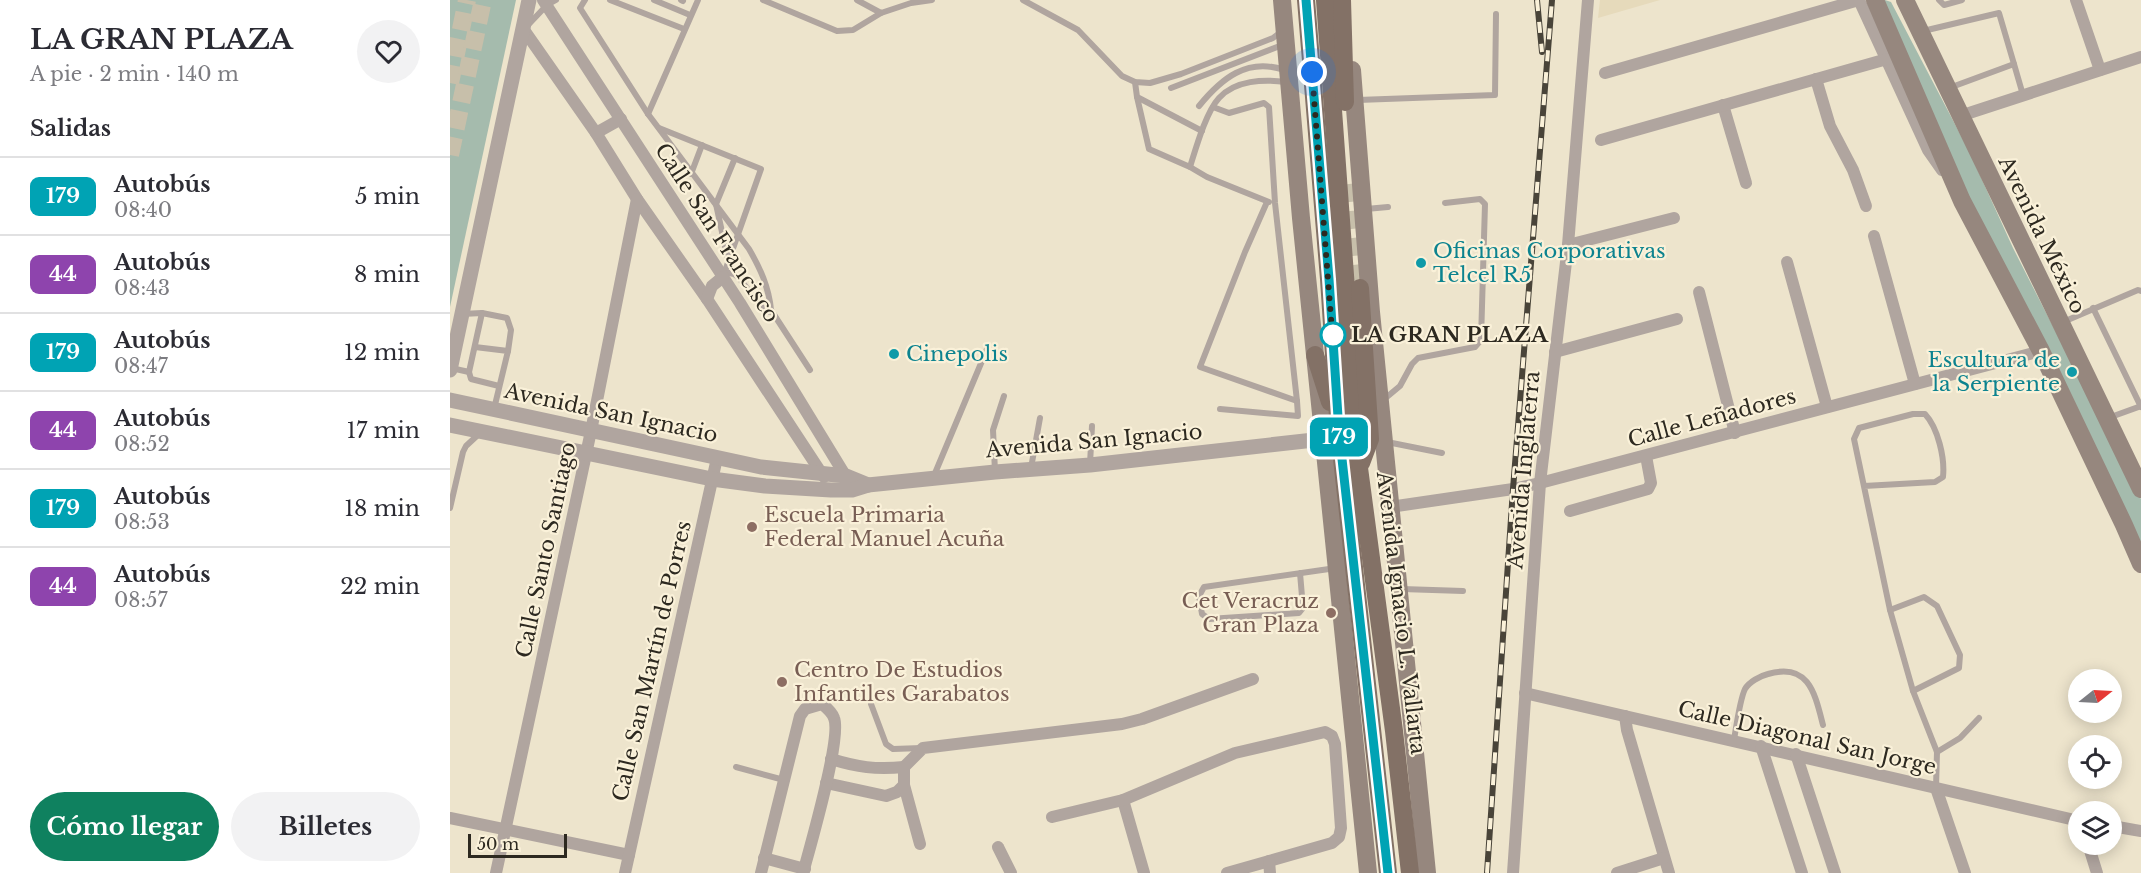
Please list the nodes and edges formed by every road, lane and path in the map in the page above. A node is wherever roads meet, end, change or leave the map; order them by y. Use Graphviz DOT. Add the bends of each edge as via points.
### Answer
graph roads {
  1 [pos="529,0"];
  2 [pos="585,0"];
  3 [pos="610,0"];
  4 [pos="654,0"];
  5 [pos="698,0"];
  6 [pos="763,0"];
  7 [pos="857,0"];
  8 [pos="932,0"];
  9 [pos="1023,0"];
  10 [pos="1282,0"];
  11 [pos="1306,0"];
  12 [pos="1325,0"];
  13 [pos="1343,0"];
  14 [pos="1588,0"];
  15 [pos="1859,0"];
  16 [pos="1875,0"];
  17 [pos="1905,0"];
  18 [pos="1940,0"];
  19 [pos="1962,0"];
  20 [pos="2076,0"];
  21 [pos="548,2"];
  22 [pos="881,13"];
  23 [pos="690,15"];
  24 [pos="1496,15"];
  25 [pos="684,28"];
  26 [pos="524,30"];
  27 [pos="1920,32"];
  28 [pos="1285,37"];
  29 [pos="2141,57"];
  30 [pos="1887,59"];
  31 [pos="2014,64"];
  32 [pos="2100,70"];
  33 [pos="1605,73"];
  34 [pos="1288,77"];
  35 [pos="1816,79"];
  36 [pos="1135,82"];
  37 [pos="1171,88"];
  38 [pos="1947,88"];
  39 [pos="2023,95"];
  40 [pos="1137,97"];
  41 [pos="1354,100"];
  42 [pos="1723,105"];
  43 [pos="1198,106"];
  44 [pos="1213,107"];
  45 [pos="648,114"];
  46 [pos="1960,116"];
  47 [pos="621,119"];
  48 [pos="658,128"];
  49 [pos="1202,131"];
  50 [pos="596,133"];
  51 [pos="1600,140"];
  52 [pos="702,145"];
  53 [pos="735,158"];
  54 [pos="1190,167"];
  55 [pos="691,174"];
  56 [pos="1746,183"];
  57 [pos="1349,184"];
  58 [pos="637,199"];
  59 [pos="1962,201"];
  60 [pos="1267,202"];
  61 [pos="1275,203"];
  62 [pos="1444,203"];
  63 [pos="716,204"];
  64 [pos="1866,206"];
  65 [pos="1388,207"];
  66 [pos="1363,209"];
  67 [pos="1674,218"];
  68 [pos="738,232"];
  69 [pos="1874,236"];
  70 [pos="1568,245"];
  71 [pos="728,261"];
  72 [pos="1787,262"];
  73 [pos="724,275"];
  74 [pos="1360,288"];
  75 [pos="2141,291"];
  76 [pos="1699,292"];
  77 [pos="708,298"];
  78 [pos="2093,308"];
  79 [pos="771,310"];
  80 [pos="482,313"];
  81 [pos="462,314"];
  82 [pos="1677,319"];
  83 [pos="2060,323"];
  84 [pos="450,335"];
  85 [pos="475,347"];
  86 [pos="987,349"];
  87 [pos="508,351"];
  88 [pos="2041,351"];
  89 [pos="1555,352"];
  90 [pos="450,369"];
  91 [pos="810,370"];
  92 [pos="470,372"];
  93 [pos="1915,384"];
  94 [pos="499,386"];
  95 [pos="1004,396"];
  96 [pos="450,400"];
  97 [pos="1297,400"];
  98 [pos="1380,404"];
  99 [pos="2141,406"];
  100 [pos="1827,407"];
  101 [pos="494,410"];
  102 [pos="1220,410"];
  103 [pos="1040,418"];
  104 [pos="2108,418"];
  105 [pos="450,425"];
  106 [pos="1092,426"];
  107 [pos="591,431"];
  108 [pos="481,432"];
  109 [pos="1735,433"];
  110 [pos="1331,436"];
  111 [pos="1370,440"];
  112 [pos="587,453"];
  113 [pos="1442,453"];
  114 [pos="1646,456"];
  115 [pos="717,458"];
  116 [pos="1090,465"];
  117 [pos="1030,470"];
  118 [pos="995,472"];
  119 [pos="822,473"];
  120 [pos="933,478"];
  121 [pos="712,479"];
  122 [pos="2139,479"];
  123 [pos="849,483"];
  124 [pos="1540,483"];
  125 [pos="1864,486"];
  126 [pos="831,490"];
  127 [pos="1390,507"];
  128 [pos="450,508"];
  129 [pos="1570,512"];
  130 [pos="2141,564"];
  131 [pos="1337,568"];
  132 [pos="1299,573"];
  133 [pos="1398,589"];
  134 [pos="1463,591"];
  135 [pos="1890,610"];
  136 [pos="1253,679"];
  137 [pos="1913,691"];
  138 [pos="1525,693"];
  139 [pos="871,704"];
  140 [pos="1626,716"];
  141 [pos="1978,718"];
  142 [pos="1823,725"];
  143 [pos="1734,740"];
  144 [pos="1761,746"];
  145 [pos="924,748"];
  146 [pos="1937,752"];
  147 [pos="1796,754"];
  148 [pos="831,759"];
  149 [pos="736,767"];
  150 [pos="904,767"];
  151 [pos="784,780"];
  152 [pos="826,783"];
  153 [pos="904,785"];
  154 [pos="1936,788"];
  155 [pos="1123,800"];
  156 [pos="1052,817"];
  157 [pos="450,818"];
  158 [pos="2068,818"];
  159 [pos="2122,828"];
  160 [pos="505,830"];
  161 [pos="2141,831"];
  162 [pos="920,844"];
  163 [pos="998,847"];
  164 [pos="629,855"];
  165 [pos="2091,855"];
  166 [pos="765,858"];
  167 [pos="1664,858"];
  168 [pos="1270,867"];
  169 [pos="804,871"];
  170 [pos="1243,871"];
  171 [pos="496,873"];
  172 [pos="625,873"];
  173 [pos="761,873"];
  174 [pos="1011,873"];
  175 [pos="1143,873"];
  176 [pos="1227,873"];
  177 [pos="1368,873"];
  178 [pos="1388,873"];
  179 [pos="1410,873"];
  180 [pos="1427,873"];
  181 [pos="1513,873"];
  182 [pos="1617,873"];
  183 [pos="1669,873"];
  184 [pos="1802,873"];
  185 [pos="1834,873"];
  186 [pos="1965,873"];
  187 [pos="2097,873"];
  1 -- 26 [label="street"];
  2 -- 45 [label="lane" via="580,8"];
  3 -- 25 [label="lane"];
  4 -- 23 [label="lane"];
  5 -- 23 [label="lane"];
  6 -- 22 [label="lane" via="837,32 853,30"];
  7 -- 22 [label="lane"];
  8 -- 22 [label="lane"];
  9 -- 36 [label="lane" via="1077,30 1122,76"];
  10 -- 28 [label="main road"];
  11 -- 110 [label="main road, Avenida Ignacio L. Vallarta" via="1329,279"];
  12 -- 111 [label="main road, Avenida Ignacio L. Vallarta"];
  13 -- 41 [label="main road, Avenida Ignacio L. Vallarta"];
  13 -- 57 [label="main road"];
  14 -- 70 [label="street, Avenida Inglaterra"];
  15 -- 30 [label="street"];
  15 -- 33 [label="street"];
  16 -- 59 [label="main road"];
  17 -- 27 [label="main road, Avenida México"];
  18 -- 19 [label="lane" via="1944,4"];
  20 -- 32 [label="street"];
  21 -- 26 [label="lane"];
  21 -- 47 [label="street, Calle San Francisco"];
  23 -- 25 [label="lane"];
  24 -- 41 [label="lane" via="1495,95"];
  25 -- 45 [label="lane"];
  26 -- 50 [label="street, Calle San Francisco"];
  26 -- 81 [label="street"];
  27 -- 31 [label="lane" via="1999,13"];
  27 -- 38 [label="main road, Avenida México"];
  28 -- 34 [label="main road"];
  28 -- 36 [label="lane" via="1273,38 1181,75 1150,84"];
  28 -- 37 [label="lane"];
  29 -- 32 [label="street"];
  30 -- 35 [label="street"];
  30 -- 59 [label="street" via="1928,150"];
  31 -- 38 [label="lane"];
  31 -- 39 [label="lane"];
  32 -- 39 [label="street"];
  34 -- 43 [label="lane" via="1271,65 1257,65 1216,85"];
  34 -- 44 [label="lane" via="1232,88"];
  34 -- 110 [label="main road" via="1315,355"];
  35 -- 42 [label="street"];
  35 -- 64 [label="street" via="1830,126"];
  36 -- 40 [label="lane"];
  38 -- 46 [label="main road, Avenida México"];
  39 -- 46 [label="street"];
  40 -- 49 [label="lane"];
  40 -- 54 [label="lane" via="1149,149"];
  41 -- 66 [label="main road, Avenida Ignacio L. Vallarta"];
  42 -- 51 [label="street"];
  42 -- 56 [label="street"];
  44 -- 49 [label="lane"];
  44 -- 61 [label="lane" via="1229,113 1264,103 1269,107"];
  45 -- 48 [label="lane"];
  46 -- 83 [label="main road, Avenida México"];
  47 -- 50 [label="street"];
  47 -- 73 [label="street, Calle San Francisco"];
  48 -- 52 [label="lane"];
  48 -- 55 [label="lane"];
  49 -- 54 [label="lane"];
  50 -- 58 [label="street, Calle San Francisco"];
  52 -- 53 [label="lane"];
  52 -- 55 [label="lane"];
  53 -- 63 [label="lane"];
  53 -- 68 [label="lane" via="761,169"];
  54 -- 60 [label="lane"];
  55 -- 63 [label="lane"];
  58 -- 77 [label="street, Calle San Francisco"];
  58 -- 107 [label="street, Calle Santo Santiago"];
  59 -- 88 [label="main road"];
  60 -- 61 [label="lane"];
  60 -- 97 [label="lane" via="1200,367"];
  61 -- 97 [label="lane"];
  62 -- 98 [label="lane" via="1480,199 1485,204 1481,340 1475,347 1418,358 1400,386"];
  63 -- 68 [label="lane"];
  63 -- 71 [label="lane"];
  65 -- 66 [label="lane"];
  66 -- 98 [label="main road, Avenida Ignacio L. Vallarta"];
  67 -- 70 [label="street"];
  68 -- 71 [label="lane"];
  68 -- 79 [label="lane" via="759,266"];
  69 -- 93 [label="street"];
  70 -- 89 [label="street, Avenida Inglaterra"];
  71 -- 73 [label="lane"];
  72 -- 100 [label="street"];
  73 -- 77 [label="street" via="712,286"];
  73 -- 79 [label="lane" via="734,274 765,311"];
  73 -- 123 [label="street, Calle San Francisco"];
  74 -- 111 [label="main road"];
  75 -- 78 [label="lane"];
  76 -- 109 [label="street"];
  77 -- 119 [label="street, Calle San Francisco"];
  78 -- 83 [label="lane"];
  78 -- 99 [label="lane"];
  79 -- 91 [label="lane"];
  80 -- 81 [label="lane"];
  80 -- 85 [label="lane"];
  80 -- 87 [label="lane" via="507,318 511,330"];
  81 -- 84 [label="street"];
  81 -- 90 [label="street"];
  82 -- 89 [label="street"];
  83 -- 104 [label="main road, Avenida México"];
  85 -- 87 [label="lane"];
  85 -- 92 [label="lane"];
  86 -- 120 [label="lane"];
  87 -- 94 [label="lane"];
  88 -- 93 [label="street, Calle Leñadores"];
  88 -- 130 [label="main road"];
  89 -- 124 [label="street, Avenida Inglaterra"];
  90 -- 92 [label="lane"];
  92 -- 94 [label="lane" via="471,379"];
  93 -- 100 [label="street, Calle Leñadores"];
  94 -- 101 [label="lane"];
  95 -- 118 [label="lane" via="993,430"];
  96 -- 101 [label="street, Avenida San Ignacio"];
  97 -- 102 [label="lane" via="1298,416"];
  98 -- 111 [label="main road, Avenida Ignacio L. Vallarta"];
  99 -- 104 [label="lane"];
  100 -- 109 [label="street, Calle Leñadores"];
  101 -- 107 [label="street, Avenida San Ignacio"];
  103 -- 117 [label="lane"];
  104 -- 122 [label="main road, Avenida México"];
  105 -- 108 [label="street, Avenida San Ignacio"];
  106 -- 116 [label="lane"];
  107 -- 112 [label="street, Calle Santo Santiago"];
  107 -- 115 [label="street, Avenida San Ignacio"];
  108 -- 112 [label="street, Avenida San Ignacio"];
  108 -- 128 [label="lane" via="462,452"];
  109 -- 114 [label="street, Calle Leñadores"];
  110 -- 116 [label="street, Avenida San Ignacio"];
  110 -- 131 [label="main road, Avenida Ignacio L. Vallarta"];
  110 -- 178 [label="main road, Avenida Ignacio L. Vallarta"];
  111 -- 113 [label="lane"];
  111 -- 127 [label="main road, Avenida Ignacio L. Vallarta"];
  111 -- 179 [label="main road, Avenida Ignacio L. Vallarta" via="1359,468"];
  112 -- 121 [label="street, Avenida San Ignacio"];
  112 -- 160 [label="street, Calle Santo Santiago"];
  114 -- 124 [label="street, Calle Leñadores"];
  114 -- 129 [label="street" via="1651,483 1648,489"];
  115 -- 119 [label="street, Avenida San Ignacio"];
  115 -- 121 [label="street, Calle San Martín de Porres"];
  116 -- 117 [label="street, Avenida San Ignacio"];
  117 -- 118 [label="street, Avenida San Ignacio"];
  118 -- 120 [label="street, Avenida San Ignacio"];
  119 -- 123 [label="street, Avenida San Ignacio"];
  119 -- 126 [label="street, Calle San Francisco"];
  120 -- 123 [label="street, Avenida San Ignacio" via="868,485"];
  121 -- 126 [label="street, Avenida San Ignacio"];
  121 -- 164 [label="street, Calle San Martín de Porres"];
  123 -- 126 [label="street, Avenida San Ignacio"];
  124 -- 127 [label="street, Calle Leñadores"];
  124 -- 138 [label="street, Avenida Inglaterra"];
  125 -- 125 [label="lane" via="1935,482 1943,477 1933,423 1925,414 1859,428 1854,439"];
  125 -- 135 [label="lane"];
  127 -- 133 [label="main road, Avenida Ignacio L. Vallarta"];
  131 -- 132 [label="lane"];
  131 -- 177 [label="main road, Avenida Ignacio L. Vallarta"];
  132 -- 132 [label="lane" via="1204,587 1199,596 1202,614 1209,620 1299,613 1304,608"];
  133 -- 134 [label="lane"];
  133 -- 180 [label="main road, Avenida Ignacio L. Vallarta"];
  135 -- 137 [label="lane"];
  135 -- 137 [label="lane" via="1924,597 1938,606 1960,655 1959,668"];
  136 -- 145 [label="street" via="1132,722"];
  137 -- 146 [label="lane"];
  138 -- 140 [label="street, Calle Diagonal San Jorge"];
  138 -- 181 [label="street, Avenida Inglaterra"];
  139 -- 145 [label="lane" via="886,744 893,748"];
  140 -- 143 [label="street, Calle Diagonal San Jorge"];
  140 -- 167 [label="street"];
  141 -- 146 [label="lane" via="1960,738"];
  142 -- 143 [label="lane" via="1815,693 1802,676 1789,671 1769,674 1745,689"];
  143 -- 144 [label="street, Calle Diagonal San Jorge"];
  144 -- 147 [label="street, Calle Diagonal San Jorge"];
  144 -- 184 [label="street"];
  145 -- 150 [label="street"];
  146 -- 154 [label="lane"];
  147 -- 154 [label="street, Calle Diagonal San Jorge"];
  147 -- 185 [label="street"];
  148 -- 150 [label="street" via="858,767"];
  148 -- 151 [label="street" via="834,718 822,704 812,706 800,716"];
  148 -- 152 [label="street"];
  149 -- 151 [label="lane"];
  150 -- 153 [label="street"];
  151 -- 166 [label="street"];
  152 -- 153 [label="street" via="886,796"];
  152 -- 169 [label="street"];
  153 -- 162 [label="street"];
  154 -- 158 [label="street, Calle Diagonal San Jorge"];
  154 -- 186 [label="street"];
  155 -- 156 [label="street"];
  155 -- 168 [label="street" via="1235,753 1325,732 1335,744 1339,837"];
  155 -- 175 [label="street"];
  157 -- 160 [label="street"];
  159 -- 161 [label="street"];
  160 -- 164 [label="street"];
  160 -- 171 [label="street, Calle Santo Santiago"];
  163 -- 174 [label="street"];
  164 -- 172 [label="street, Calle San Martín de Porres"];
  165 -- 187 [label="street"];
  166 -- 169 [label="street"];
  166 -- 173 [label="street"];
  167 -- 182 [label="street"];
  167 -- 183 [label="street"];
  168 -- 170 [label="street"];
  170 -- 176 [label="street"];
}
